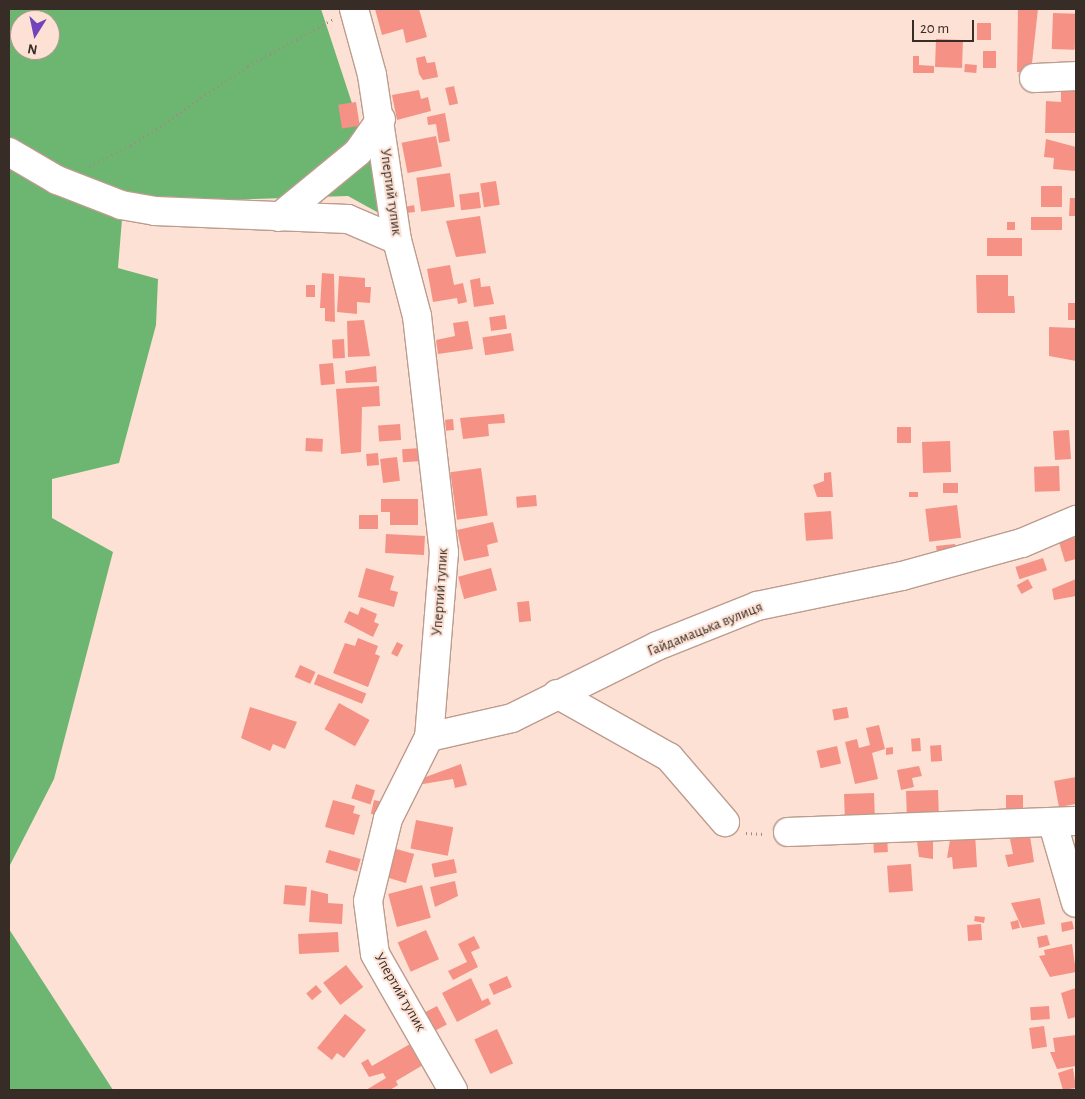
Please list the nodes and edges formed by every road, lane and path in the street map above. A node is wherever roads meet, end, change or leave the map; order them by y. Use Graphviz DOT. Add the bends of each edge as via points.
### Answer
graph roads {
  1 [pos="354,9"];
  2 [pos="1076,76"];
  3 [pos="1034,78"];
  4 [pos="381,119"];
  5 [pos="9,152"];
  6 [pos="57,180"];
  7 [pos="279,217"];
  8 [pos="397,240"];
  9 [pos="1076,520"];
  10 [pos="558,694"];
  11 [pos="429,738"];
  12 [pos="726,822"];
  13 [pos="1065,823"];
  14 [pos="788,832"];
  15 [pos="1076,903"];
  16 [pos="453,1090"];
  1 -- 4 [label="street, Упертий тупик"];
  1 -- 6 [label="path" via="301,33 131,146"];
  2 -- 3 [label="street"];
  4 -- 7 [label="street" via="358,152"];
  4 -- 8 [label="street, Упертий тупик"];
  5 -- 6 [label="street"];
  6 -- 7 [label="street" via="121,204 155,211"];
  7 -- 8 [label="street" via="348,219"];
  8 -- 11 [label="street, Упертий тупик" via="417,316 444,552"];
  9 -- 10 [label="street, Гайдамацька вулиця" via="1022,543 902,576 757,606 657,646"];
  10 -- 11 [label="street, Гайдамацька вулиця" via="512,718"];
  10 -- 12 [label="street" via="670,757"];
  11 -- 16 [label="street, Упертий тупик" via="388,818 368,901 375,954"];
  12 -- 14 [label="path" via="750,836"];
  13 -- 14 [label="street"];
  13 -- 15 [label="street"];
}
